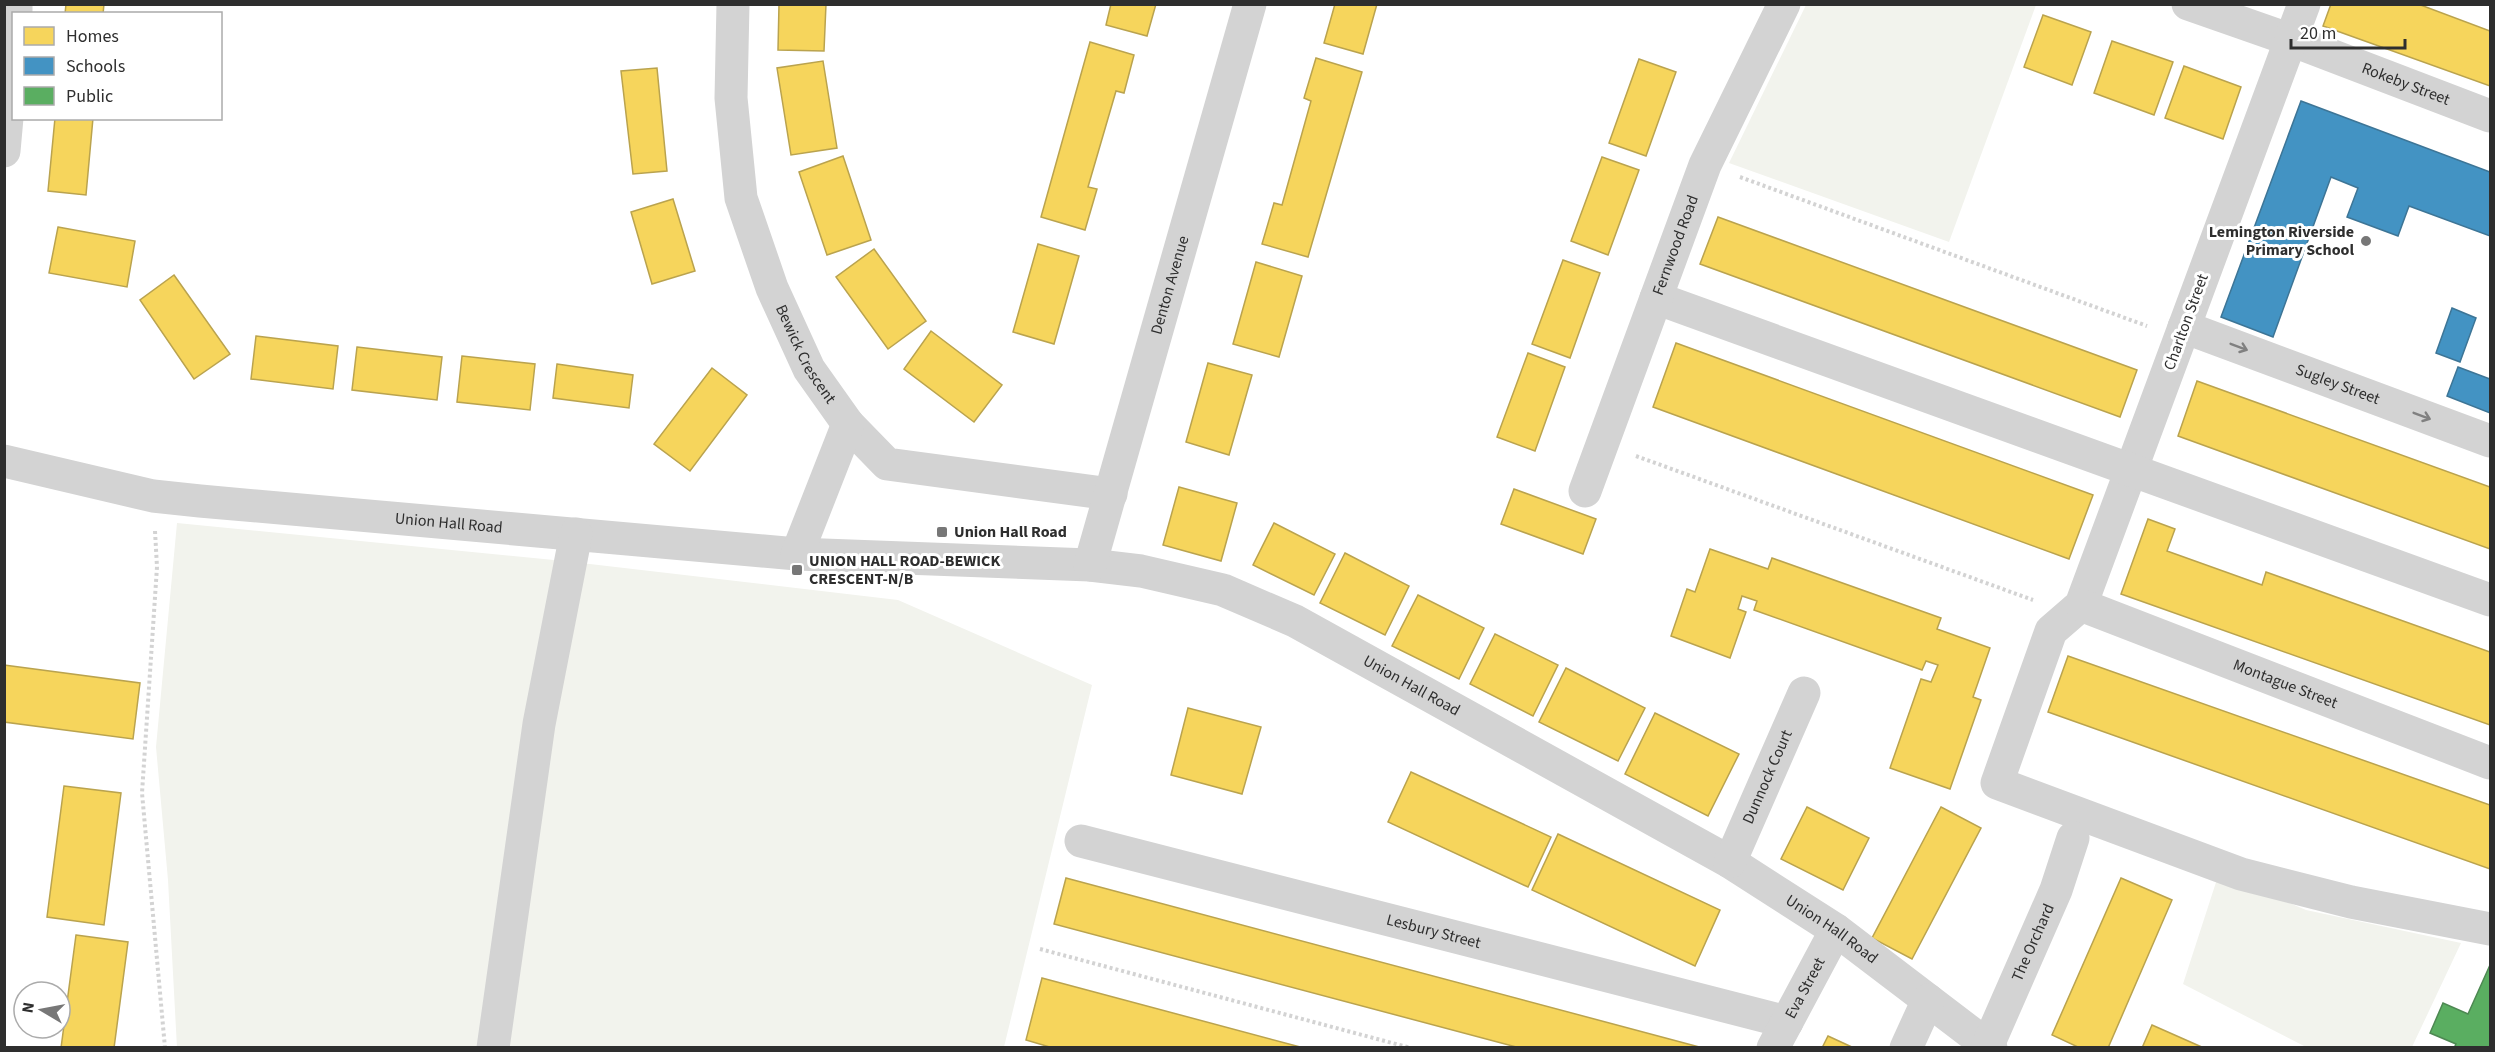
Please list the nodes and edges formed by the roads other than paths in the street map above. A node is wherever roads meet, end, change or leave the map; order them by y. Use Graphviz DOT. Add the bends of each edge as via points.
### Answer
graph roads {
  1 [pos="733,4"];
  2 [pos="1250,4"];
  3 [pos="1784,4"];
  4 [pos="2188,4"];
  5 [pos="2304,4"];
  6 [pos="2291,40"];
  7 [pos="12,61"];
  8 [pos="2490,116"];
  9 [pos="4,151"];
  10 [pos="1656,298"];
  11 [pos="2184,327"];
  12 [pos="848,424"];
  13 [pos="2490,441"];
  14 [pos="4,461"];
  15 [pos="2132,469"];
  16 [pos="1585,490"];
  17 [pos="1111,494"];
  18 [pos="576,534"];
  19 [pos="797,554"];
  20 [pos="1090,565"];
  21 [pos="2490,600"];
  22 [pos="2082,605"];
  23 [pos="1804,693"];
  24 [pos="2490,763"];
  25 [pos="2073,838"];
  26 [pos="1081,841"];
  27 [pos="1730,862"];
  28 [pos="2490,929"];
  29 [pos="1836,930"];
  30 [pos="1928,1000"];
  31 [pos="1780,1035"];
  32 [pos="1990,1046"];
  33 [pos="493,1047"];
  34 [pos="1906,1047"];
  1 -- 12 [label="street, Bewick Crescent" via="731,98 741,198 772,288 809,369"];
  2 -- 17 [label="street, Denton Avenue"];
  3 -- 10 [label="street, Fernwood Road" via="1705,165"];
  4 -- 6 [label="street, Rokeby Street"];
  5 -- 6 [label="street, Charlton Street"];
  6 -- 8 [label="street, Rokeby Street"];
  6 -- 11 [label="street, Charlton Street"];
  7 -- 9 [label="street"];
  10 -- 15 [label="street"];
  10 -- 16 [label="street, Fernwood Road"];
  11 -- 13 [label="street, Sugley Street, one-way"];
  11 -- 15 [label="street, Charlton Street"];
  12 -- 17 [label="street, Bewick Crescent" via="887,464"];
  12 -- 19 [label="street"];
  14 -- 18 [label="street, Union Hall Road" via="153,496"];
  15 -- 21 [label="street"];
  15 -- 22 [label="street, Charlton Street"];
  17 -- 20 [label="street, Denton Avenue"];
  18 -- 19 [label="street, Union Hall Road"];
  18 -- 33 [label="street" via="539,724"];
  19 -- 20 [label="street, Union Hall Road"];
  20 -- 27 [label="street, Union Hall Road" via="1141,571 1223,590 1295,621"];
  22 -- 24 [label="street, Montague Street"];
  22 -- 28 [label="street" via="2051,631 1997,783 2241,874 2351,902"];
  23 -- 27 [label="street, Dunnock Court"];
  25 -- 32 [label="street, The Orchard" via="2056,890"];
  26 -- 31 [label="street, Lesbury Street"];
  27 -- 29 [label="street, Union Hall Road"];
  29 -- 30 [label="street, Union Hall Road"];
  29 -- 31 [label="street, Eva Street"];
  30 -- 32 [label="street, Union Hall Road"];
  30 -- 34 [label="street"];
}
